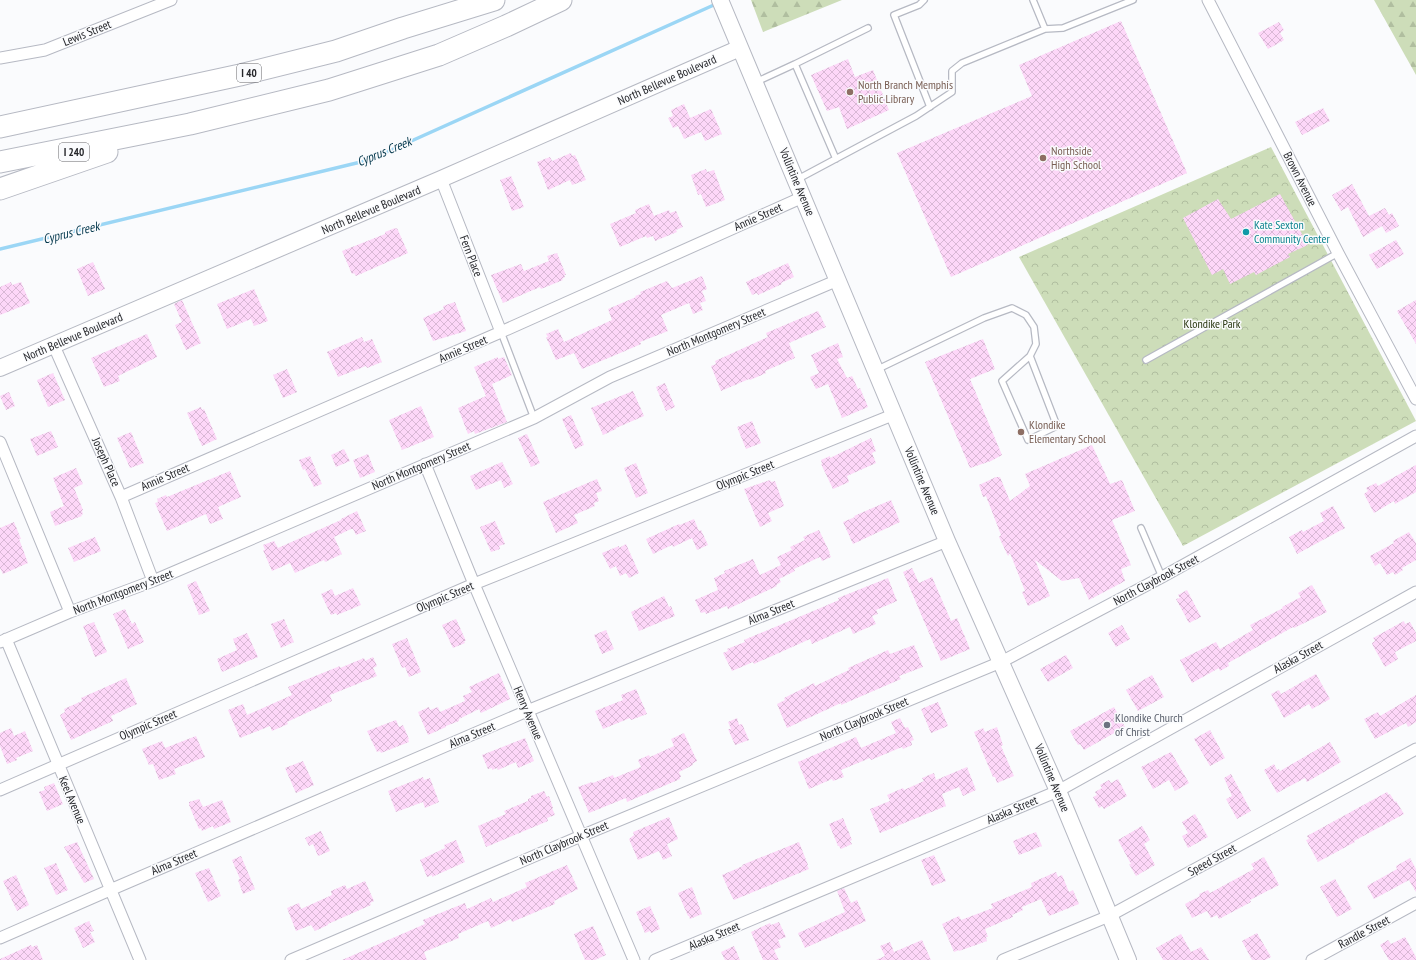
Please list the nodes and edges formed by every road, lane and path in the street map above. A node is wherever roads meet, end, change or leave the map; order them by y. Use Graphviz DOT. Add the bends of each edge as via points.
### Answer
graph roads {
  1 [pos="171,0"];
  2 [pos="494,0"];
  3 [pos="561,0"];
  4 [pos="720,0"];
  5 [pos="924,0"];
  6 [pos="1033,0"];
  7 [pos="1133,0"];
  8 [pos="1208,0"];
  9 [pos="868,28"];
  10 [pos="1045,30"];
  11 [pos="740,48"];
  12 [pos="0,58"];
  13 [pos="795,64"];
  14 [pos="755,83"];
  15 [pos="930,107"];
  16 [pos="190,124"];
  17 [pos="0,127"];
  18 [pos="148,133"];
  19 [pos="836,158"];
  20 [pos="0,162"];
  21 [pos="0,172"];
  22 [pos="441,179"];
  23 [pos="796,180"];
  24 [pos="0,189"];
  25 [pos="802,197"];
  26 [pos="1338,253"];
  27 [pos="838,280"];
  28 [pos="501,332"];
  29 [pos="54,346"];
  30 [pos="1030,356"];
  31 [pos="1146,360"];
  32 [pos="0,368"];
  33 [pos="876,370"];
  34 [pos="1416,399"];
  35 [pos="895,414"];
  36 [pos="534,418"];
  37 [pos="1416,436"];
  38 [pos="0,442"];
  39 [pos="425,464"];
  40 [pos="121,497"];
  41 [pos="1141,528"];
  42 [pos="947,541"];
  43 [pos="1162,577"];
  44 [pos="153,581"];
  45 [pos="474,584"];
  46 [pos="1416,592"];
  47 [pos="70,612"];
  48 [pos="3,641"];
  49 [pos="1001,662"];
  50 [pos="527,711"];
  51 [pos="1416,749"];
  52 [pos="57,764"];
  53 [pos="0,790"];
  54 [pos="1058,791"];
  55 [pos="581,836"];
  56 [pos="110,890"];
  57 [pos="1416,903"];
  58 [pos="1109,916"];
  59 [pos="0,938"];
  60 [pos="140,960"];
  61 [pos="291,960"];
  62 [pos="634,960"];
  63 [pos="656,960"];
  64 [pos="1003,960"];
  65 [pos="1128,960"];
  66 [pos="1312,960"];
  1 -- 12 [label="street, Lewis Street" via="45,50"];
  2 -- 17 [label="highway, I 40" via="336,51 240,75"];
  3 -- 16 [label="highway" via="439,55 329,90"];
  4 -- 11 [label="street, Vollintine Avenue"];
  5 -- 15 [label="lane" via="919,5 894,15"];
  6 -- 10 [label="lane"];
  7 -- 10 [label="lane" via="1063,28"];
  8 -- 26 [label="street, Brown Avenue"];
  9 -- 13 [label="lane"];
  10 -- 15 [label="lane" via="962,63 952,71 952,92"];
  11 -- 14 [label="street, Vollintine Avenue"];
  11 -- 22 [label="street, North Bellevue Boulevard"];
  13 -- 14 [label="lane"];
  13 -- 19 [label="lane"];
  14 -- 23 [label="street, Vollintine Avenue"];
  15 -- 19 [label="lane"];
  16 -- 18 [label="highway"];
  16 -- 24 [label="highway"];
  18 -- 20 [label="highway"];
  18 -- 21 [label="highway, I 240"];
  19 -- 23 [label="lane"];
  22 -- 28 [label="street, Fern Place"];
  22 -- 29 [label="street, North Bellevue Boulevard"];
  23 -- 25 [label="street, Vollintine Avenue"];
  25 -- 27 [label="street, Vollintine Avenue"];
  25 -- 28 [label="street, Annie Street"];
  26 -- 31 [label="lane"];
  26 -- 34 [label="street, Brown Avenue"];
  27 -- 33 [label="street, Vollintine Avenue"];
  27 -- 36 [label="street, North Montgomery Street" via="610,377"];
  28 -- 36 [label="lane"];
  28 -- 40 [label="street, Annie Street"];
  29 -- 32 [label="street, North Bellevue Boulevard"];
  29 -- 40 [label="street, Joseph Place"];
  30 -- 30 [label="lane" via="1057,426 1028,440 1002,381"];
  30 -- 33 [label="lane" via="1036,344 1034,327 1026,315 1012,308 984,318"];
  33 -- 35 [label="street, Vollintine Avenue"];
  35 -- 42 [label="street, Vollintine Avenue"];
  35 -- 45 [label="street, Olympic Street"];
  36 -- 39 [label="street, North Montgomery Street"];
  37 -- 43 [label="street, North Claybrook Street"];
  38 -- 47 [label="street"];
  39 -- 44 [label="street, North Montgomery Street"];
  39 -- 45 [label="street, Henry Avenue"];
  40 -- 44 [label="street, Joseph Place"];
  41 -- 43 [label="lane"];
  42 -- 49 [label="street, Vollintine Avenue"];
  42 -- 50 [label="street, Alma Street"];
  43 -- 49 [label="street, North Claybrook Street"];
  44 -- 47 [label="street, North Montgomery Street"];
  45 -- 50 [label="street, Henry Avenue"];
  45 -- 52 [label="street, Olympic Street"];
  46 -- 54 [label="street, Alaska Street"];
  47 -- 48 [label="street, North Montgomery Street"];
  48 -- 52 [label="street, Keel Avenue"];
  49 -- 54 [label="street, Vollintine Avenue"];
  49 -- 55 [label="street, North Claybrook Street"];
  50 -- 55 [label="street, Henry Avenue"];
  50 -- 56 [label="street, Alma Street"];
  51 -- 58 [label="street, Speed Street"];
  52 -- 53 [label="street, Olympic Street"];
  52 -- 56 [label="street, Keel Avenue"];
  54 -- 58 [label="street, Vollintine Avenue"];
  54 -- 63 [label="street, Alaska Street"];
  55 -- 61 [label="street, North Claybrook Street"];
  55 -- 62 [label="street, Henry Avenue"];
  56 -- 59 [label="street, Alma Street"];
  56 -- 60 [label="street, Keel Avenue"];
  57 -- 66 [label="street, Randle Street"];
  58 -- 64 [label="street, Speed Street"];
  58 -- 65 [label="street, Vollintine Avenue"];
}
